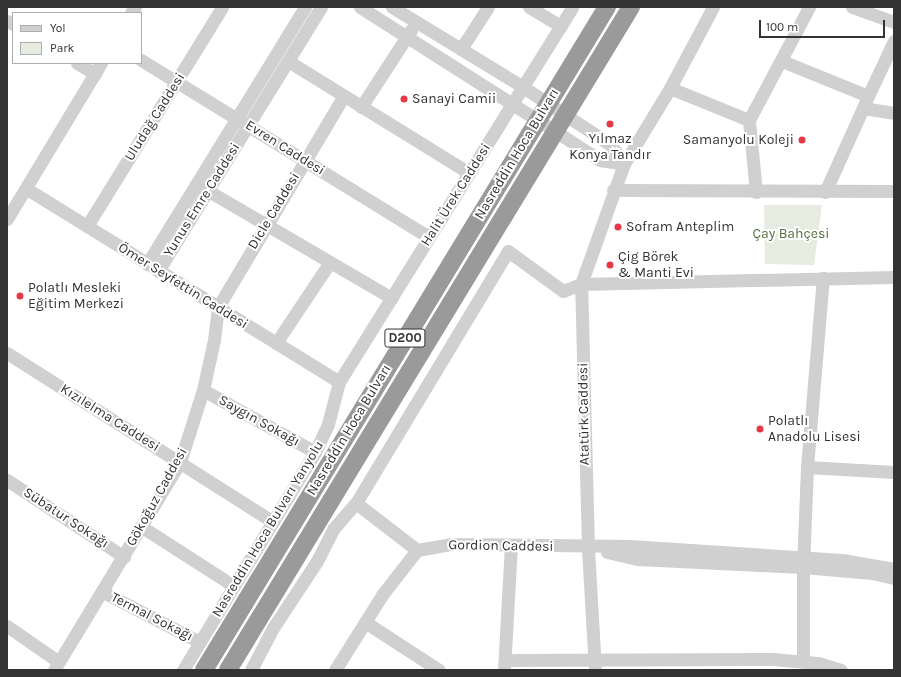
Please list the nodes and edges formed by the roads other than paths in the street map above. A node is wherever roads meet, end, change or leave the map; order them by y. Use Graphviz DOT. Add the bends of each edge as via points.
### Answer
graph roads {
  1 [pos="305,7"];
  2 [pos="321,7"];
  3 [pos="360,7"];
  4 [pos="392,7"];
  5 [pos="488,7"];
  6 [pos="529,7"];
  7 [pos="572,7"];
  8 [pos="607,7"];
  9 [pos="631,7"];
  10 [pos="713,7"];
  11 [pos="810,7"];
  12 [pos="852,7"];
  13 [pos="217,9"];
  14 [pos="416,22"];
  15 [pos="894,22"];
  16 [pos="561,26"];
  17 [pos="407,37"];
  18 [pos="894,41"];
  19 [pos="461,49"];
  20 [pos="142,61"];
  21 [pos="288,61"];
  22 [pos="782,61"];
  23 [pos="81,64"];
  24 [pos="98,68"];
  25 [pos="176,82"];
  26 [pos="523,88"];
  27 [pos="670,88"];
  28 [pos="344,96"];
  29 [pos="866,102"];
  30 [pos="513,104"];
  31 [pos="548,104"];
  32 [pos="361,107"];
  33 [pos="894,113"];
  34 [pos="566,116"];
  35 [pos="538,120"];
  36 [pos="749,120"];
  37 [pos="242,122"];
  38 [pos="556,131"];
  39 [pos="304,160"];
  40 [pos="624,164"];
  41 [pos="469,172"];
  42 [pos="202,187"];
  43 [pos="26,189"];
  44 [pos="613,190"];
  45 [pos="894,191"];
  46 [pos="756,192"];
  47 [pos="825,192"];
  48 [pos="7,219"];
  49 [pos="266,225"];
  50 [pos="87,226"];
  51 [pos="429,237"];
  52 [pos="330,262"];
  53 [pos="147,264"];
  54 [pos="158,271"];
  55 [pos="894,277"];
  56 [pos="823,278"];
  57 [pos="581,284"];
  58 [pos="392,298"];
  59 [pos="218,307"];
  60 [pos="276,343"];
  61 [pos="7,353"];
  62 [pos="339,382"];
  63 [pos="203,390"];
  64 [pos="315,452"];
  65 [pos="180,462"];
  66 [pos="808,466"];
  67 [pos="894,472"];
  68 [pos="7,480"];
  69 [pos="356,503"];
  70 [pos="273,522"];
  71 [pos="142,527"];
  72 [pos="511,545"];
  73 [pos="588,547"];
  74 [pos="417,550"];
  75 [pos="124,557"];
  76 [pos="803,563"];
  77 [pos="894,569"];
  78 [pos="894,578"];
  79 [pos="234,586"];
  80 [pos="103,592"];
  81 [pos="365,622"];
  82 [pos="7,626"];
  83 [pos="200,642"];
  84 [pos="803,662"];
  85 [pos="702,664"];
  86 [pos="772,664"];
  87 [pos="504,665"];
  88 [pos="594,665"];
  89 [pos="57,666"];
  90 [pos="184,670"];
  91 [pos="204,670"];
  92 [pos="228,670"];
  93 [pos="251,670"];
  94 [pos="335,670"];
  95 [pos="439,670"];
  96 [pos="840,670"];
  1 -- 37 [label="street, Yunus Emre Caddesi"];
  2 -- 21 [label="street, Yunus Emre Caddesi"];
  3 -- 17 [label="street"];
  4 -- 14 [label="street"];
  5 -- 19 [label="street"];
  6 -- 16 [label="street"];
  7 -- 16 [label="street, Halit Ürek Caddesi"];
  8 -- 31 [label="highway, Nasreddin Hoca Bulvarı / D200"];
  9 -- 34 [label="highway, Nasreddin Hoca Bulvarı / D200"];
  10 -- 27 [label="street, Atatürk Caddesi"];
  11 -- 22 [label="street"];
  12 -- 15 [label="street"];
  13 -- 25 [label="street, Uludağ Caddesi"];
  14 -- 17 [label="street"];
  14 -- 19 [label="street"];
  16 -- 26 [label="street, Halit Ürek Caddesi"];
  17 -- 30 [label="street"];
  17 -- 32 [label="street"];
  18 -- 29 [label="street"];
  19 -- 26 [label="street"];
  20 -- 25 [label="street, Evren Caddesi"];
  21 -- 28 [label="street"];
  21 -- 37 [label="street, Yunus Emre Caddesi"];
  22 -- 29 [label="street"];
  22 -- 36 [label="street"];
  23 -- 24 [label="street"];
  24 -- 43 [label="street"];
  25 -- 37 [label="street, Evren Caddesi"];
  25 -- 50 [label="street, Uludağ Caddesi"];
  26 -- 30 [label="street, Halit Ürek Caddesi"];
  26 -- 31 [label="street"];
  27 -- 36 [label="street"];
  27 -- 40 [label="street, Atatürk Caddesi"];
  28 -- 32 [label="street"];
  28 -- 39 [label="street, Dicle Caddesi"];
  29 -- 33 [label="street"];
  29 -- 47 [label="street"];
  30 -- 35 [label="street"];
  30 -- 41 [label="street, Halit Ürek Caddesi"];
  31 -- 34 [label="street"];
  31 -- 35 [label="highway, Nasreddin Hoca Bulvarı / D200"];
  32 -- 41 [label="street"];
  34 -- 38 [label="highway, Nasreddin Hoca Bulvarı / D200"];
  34 -- 40 [label="street" via="611,145"];
  35 -- 38 [label="street"];
  35 -- 91 [label="highway, Nasreddin Hoca Bulvarı / D200"];
  36 -- 46 [label="street"];
  37 -- 39 [label="street, Evren Caddesi"];
  37 -- 42 [label="street, Yunus Emre Caddesi"];
  38 -- 40 [label="street" via="600,160"];
  38 -- 92 [label="highway, Nasreddin Hoca Bulvarı / D200"];
  39 -- 49 [label="street, Dicle Caddesi"];
  39 -- 51 [label="street, Evren Caddesi"];
  40 -- 44 [label="street, Atatürk Caddesi"];
  41 -- 51 [label="street, Halit Ürek Caddesi"];
  42 -- 49 [label="street"];
  42 -- 53 [label="street, Yunus Emre Caddesi"];
  42 -- 54 [label="street, Yunus Emre Caddesi"];
  43 -- 48 [label="street"];
  43 -- 50 [label="street, Ömer Seyfettin Caddesi"];
  44 -- 46 [label="street"];
  44 -- 57 [label="street, Atatürk Caddesi"];
  45 -- 47 [label="street"];
  46 -- 47 [label="street"];
  49 -- 52 [label="street"];
  49 -- 59 [label="street, Dicle Caddesi"];
  50 -- 53 [label="street, Ömer Seyfettin Caddesi"];
  51 -- 58 [label="street, Halit Ürek Caddesi"];
  52 -- 58 [label="street"];
  52 -- 60 [label="street"];
  53 -- 54 [label="street, Ömer Seyfettin Caddesi"];
  54 -- 59 [label="street, Ömer Seyfettin Caddesi"];
  55 -- 56 [label="street"];
  56 -- 57 [label="street"];
  56 -- 66 [label="street"];
  57 -- 69 [label="street" via="563,290 508,251"];
  57 -- 73 [label="street, Atatürk Caddesi"];
  58 -- 62 [label="street, Halit Ürek Caddesi"];
  59 -- 60 [label="street, Ömer Seyfettin Caddesi"];
  59 -- 63 [label="street, Gökoğuz Caddesi"];
  60 -- 62 [label="street, Ömer Seyfettin Caddesi"];
  61 -- 65 [label="street, Kızılelma Caddesi"];
  62 -- 64 [label="street, Nasreddin Hoca Bulvarı Yanyolu" via="328,424"];
  63 -- 64 [label="street, Saygın Sokağı"];
  63 -- 65 [label="street, Gökoğuz Caddesi"];
  64 -- 70 [label="street, Nasreddin Hoca Bulvarı Yanyolu"];
  65 -- 70 [label="street, Kızılelma Caddesi"];
  65 -- 71 [label="street, Gökoğuz Caddesi"];
  66 -- 67 [label="street"];
  66 -- 76 [label="street"];
  68 -- 75 [label="street, Sübatur Sokağı"];
  69 -- 74 [label="street"];
  69 -- 93 [label="street" via="334,528 317,561 273,628"];
  70 -- 79 [label="street, Nasreddin Hoca Bulvarı Yanyolu"];
  71 -- 75 [label="street, Gökoğuz Caddesi"];
  71 -- 79 [label="street"];
  72 -- 73 [label="street, Gordion Caddesi"];
  72 -- 74 [label="street, Gordion Caddesi" via="450,544"];
  72 -- 87 [label="street"];
  73 -- 76 [label="street, Gordion Caddesi" via="638,559"];
  73 -- 88 [label="street, Atatürk Caddesi"];
  74 -- 81 [label="street" via="382,595"];
  75 -- 80 [label="street, Gökoğuz Caddesi"];
  76 -- 77 [label="street" via="842,560"];
  76 -- 78 [label="street"];
  76 -- 84 [label="street"];
  79 -- 83 [label="street, Nasreddin Hoca Bulvarı Yanyolu"];
  80 -- 83 [label="street, Termal Sokağı"];
  80 -- 89 [label="street, Gökoğuz Caddesi"];
  81 -- 94 [label="street"];
  81 -- 95 [label="street"];
  82 -- 89 [label="street"];
  83 -- 90 [label="street, Nasreddin Hoca Bulvarı Yanyolu"];
  84 -- 86 [label="street"];
  84 -- 96 [label="street"];
  85 -- 86 [label="street"];
  85 -- 88 [label="street"];
  87 -- 88 [label="street"];
}
